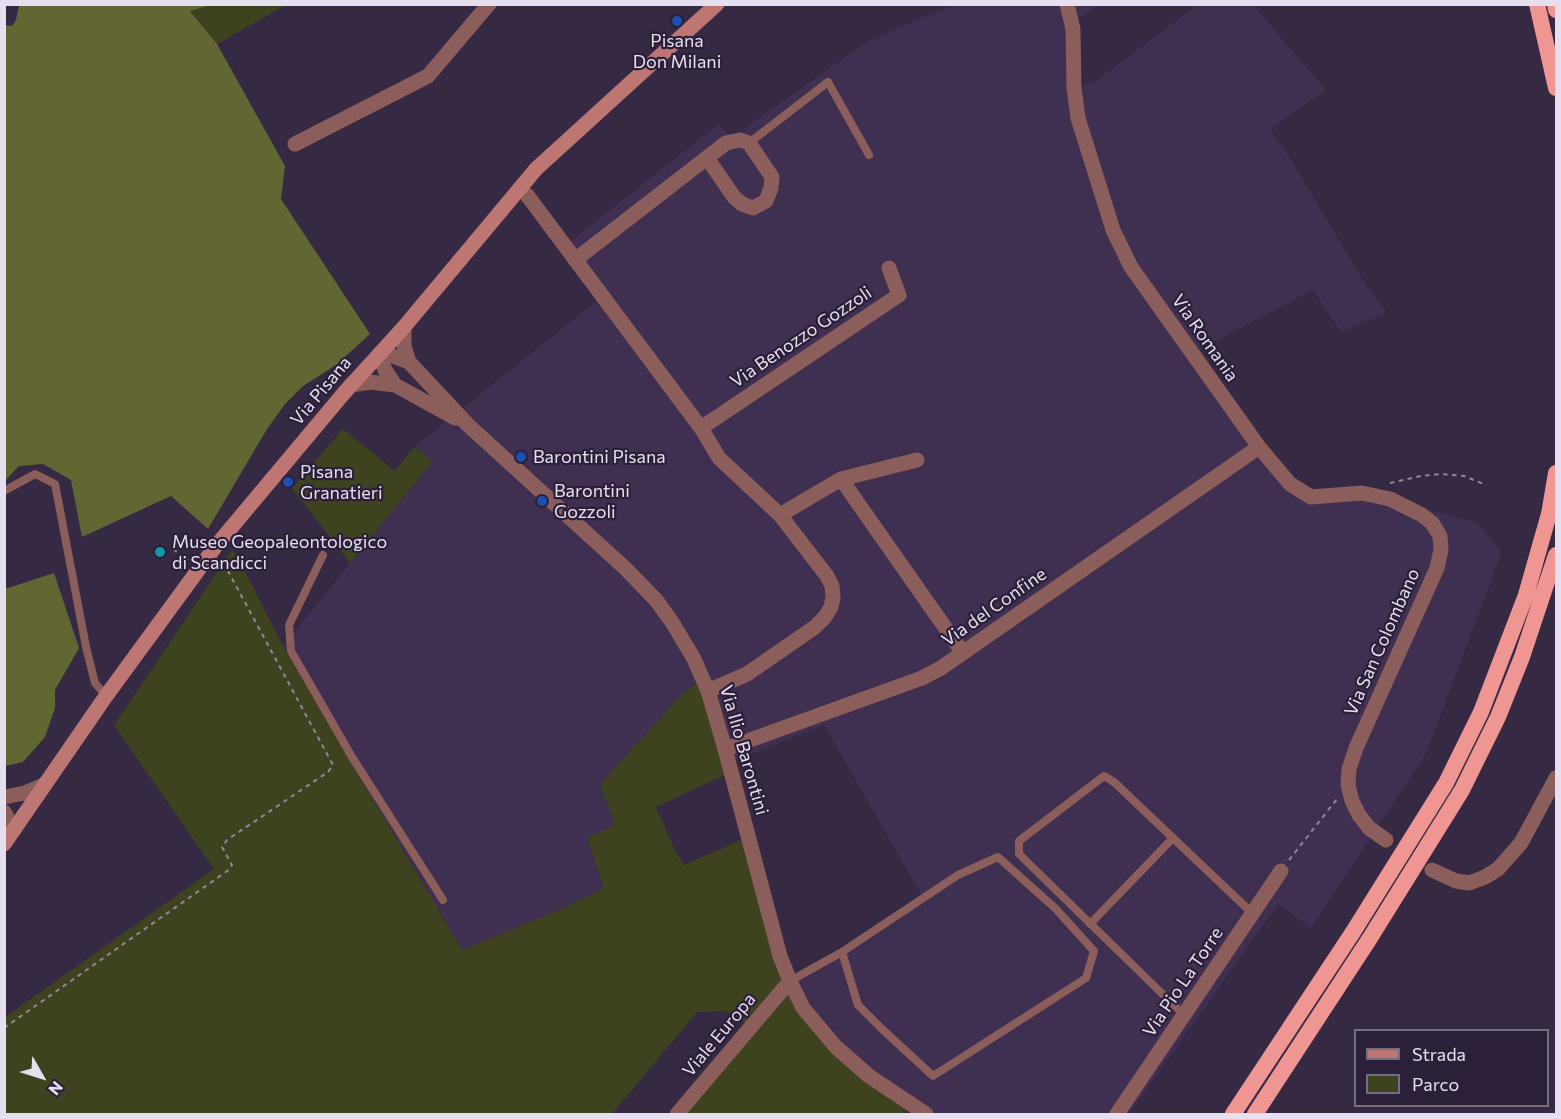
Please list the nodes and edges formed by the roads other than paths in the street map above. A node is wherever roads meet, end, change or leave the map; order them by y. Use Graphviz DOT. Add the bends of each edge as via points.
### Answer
graph roads {
  1 [pos="489,4"];
  2 [pos="717,4"];
  3 [pos="1067,4"];
  4 [pos="1537,4"];
  5 [pos="1555,4"];
  6 [pos="1557,10"];
  7 [pos="1557,88"];
  8 [pos="749,143"];
  9 [pos="295,144"];
  10 [pos="869,155"];
  11 [pos="707,158"];
  12 [pos="527,195"];
  13 [pos="575,260"];
  14 [pos="890,268"];
  15 [pos="404,327"];
  16 [pos="379,354"];
  17 [pos="409,362"];
  18 [pos="351,385"];
  19 [pos="395,385"];
  20 [pos="468,425"];
  21 [pos="701,428"];
  22 [pos="1259,447"];
  23 [pos="917,460"];
  24 [pos="1557,473"];
  25 [pos="841,479"];
  26 [pos="4,491"];
  27 [pos="1362,493"];
  28 [pos="780,514"];
  29 [pos="322,555"];
  30 [pos="1557,555"];
  31 [pos="963,653"];
  32 [pos="708,692"];
  33 [pos="106,696"];
  34 [pos="725,749"];
  35 [pos="1557,778"];
  36 [pos="44,785"];
  37 [pos="4,797"];
  38 [pos="4,812"];
  39 [pos="9,832"];
  40 [pos="1173,838"];
  41 [pos="1386,840"];
  42 [pos="4,844"];
  43 [pos="1432,870"];
  44 [pos="1281,871"];
  45 [pos="443,900"];
  46 [pos="1252,913"];
  47 [pos="1090,924"];
  48 [pos="842,952"];
  49 [pos="789,981"];
  50 [pos="1184,1015"];
  51 [pos="677,1114"];
  52 [pos="926,1114"];
  53 [pos="1117,1114"];
  54 [pos="1233,1114"];
  55 [pos="1255,1114"];
  1 -- 9 [label="street" via="428,76"];
  2 -- 15 [label="main road, Via Pisana" via="536,169"];
  3 -- 22 [label="street, Via Romania" via="1073,29 1078,118 1113,230 1131,267"];
  4 -- 7 [label="highway"];
  5 -- 6 [label="highway"];
  8 -- 10 [label="lane" via="828,82"];
  8 -- 11 [label="street" via="726,143"];
  8 -- 11 [label="street" via="772,177 766,201 753,208 734,197"];
  11 -- 13 [label="street"];
  12 -- 13 [label="street"];
  13 -- 21 [label="street"];
  14 -- 21 [label="street, Via Benozzo Gozzoli" via="899,295"];
  15 -- 16 [label="main road, Via Pisana"];
  15 -- 17 [label="street"];
  16 -- 17 [label="street"];
  16 -- 18 [label="main road, Via Pisana"];
  16 -- 19 [label="street"];
  17 -- 20 [label="street, Via Ilio Barontini"];
  18 -- 19 [label="street, Via Ilio Barontini"];
  18 -- 33 [label="main road, Via Pisana" via="215,547"];
  19 -- 20 [label="street, Via Ilio Barontini"];
  20 -- 32 [label="street, Via Ilio Barontini" via="656,600 678,629"];
  21 -- 28 [label="street" via="719,458"];
  22 -- 27 [label="street, Via Romania" via="1284,478 1304,494 1315,497"];
  22 -- 31 [label="street, Via del Confine"];
  23 -- 25 [label="street"];
  24 -- 54 [label="highway" via="1526,595 1481,712 1446,783"];
  25 -- 28 [label="street"];
  25 -- 31 [label="street"];
  26 -- 33 [label="lane" via="35,474 55,484 86,646 95,683"];
  27 -- 41 [label="street, Via San Colombano" via="1390,499 1422,515 1440,536 1441,550 1437,568 1349,769 1348,785 1359,815"];
  28 -- 32 [label="street" via="828,576 833,590 831,607 821,622 784,650 740,679"];
  29 -- 45 [label="lane" via="289,625 291,651 352,757"];
  30 -- 55 [label="highway" via="1498,717 1462,790"];
  31 -- 34 [label="street, Via del Confine" via="922,678"];
  32 -- 34 [label="street, Via Ilio Barontini"];
  33 -- 36 [label="main road, Via Pisana"];
  34 -- 49 [label="street, Via Ilio Barontini"];
  35 -- 43 [label="street" via="1521,843 1498,869 1470,883"];
  36 -- 37 [label="street"];
  36 -- 39 [label="main road, Via Pisana"];
  38 -- 39 [label="street"];
  39 -- 42 [label="main road, Via Pisana"];
  40 -- 46 [label="lane"];
  40 -- 47 [label="lane"];
  40 -- 47 [label="lane" via="1104,776 1019,841 1019,854"];
  44 -- 46 [label="street, Via Pio La Torre"];
  46 -- 50 [label="street, Via Pio La Torre"];
  47 -- 50 [label="lane"];
  48 -- 48 [label="lane" via="958,875 998,857 1056,909 1094,951 1086,978 933,1076 858,1005"];
  48 -- 49 [label="lane"];
  49 -- 51 [label="street, Viale Europa"];
  49 -- 52 [label="street, Via Ilio Barontini" via="803,1008 836,1047 869,1076"];
  50 -- 53 [label="street, Via Pio La Torre"];
}
